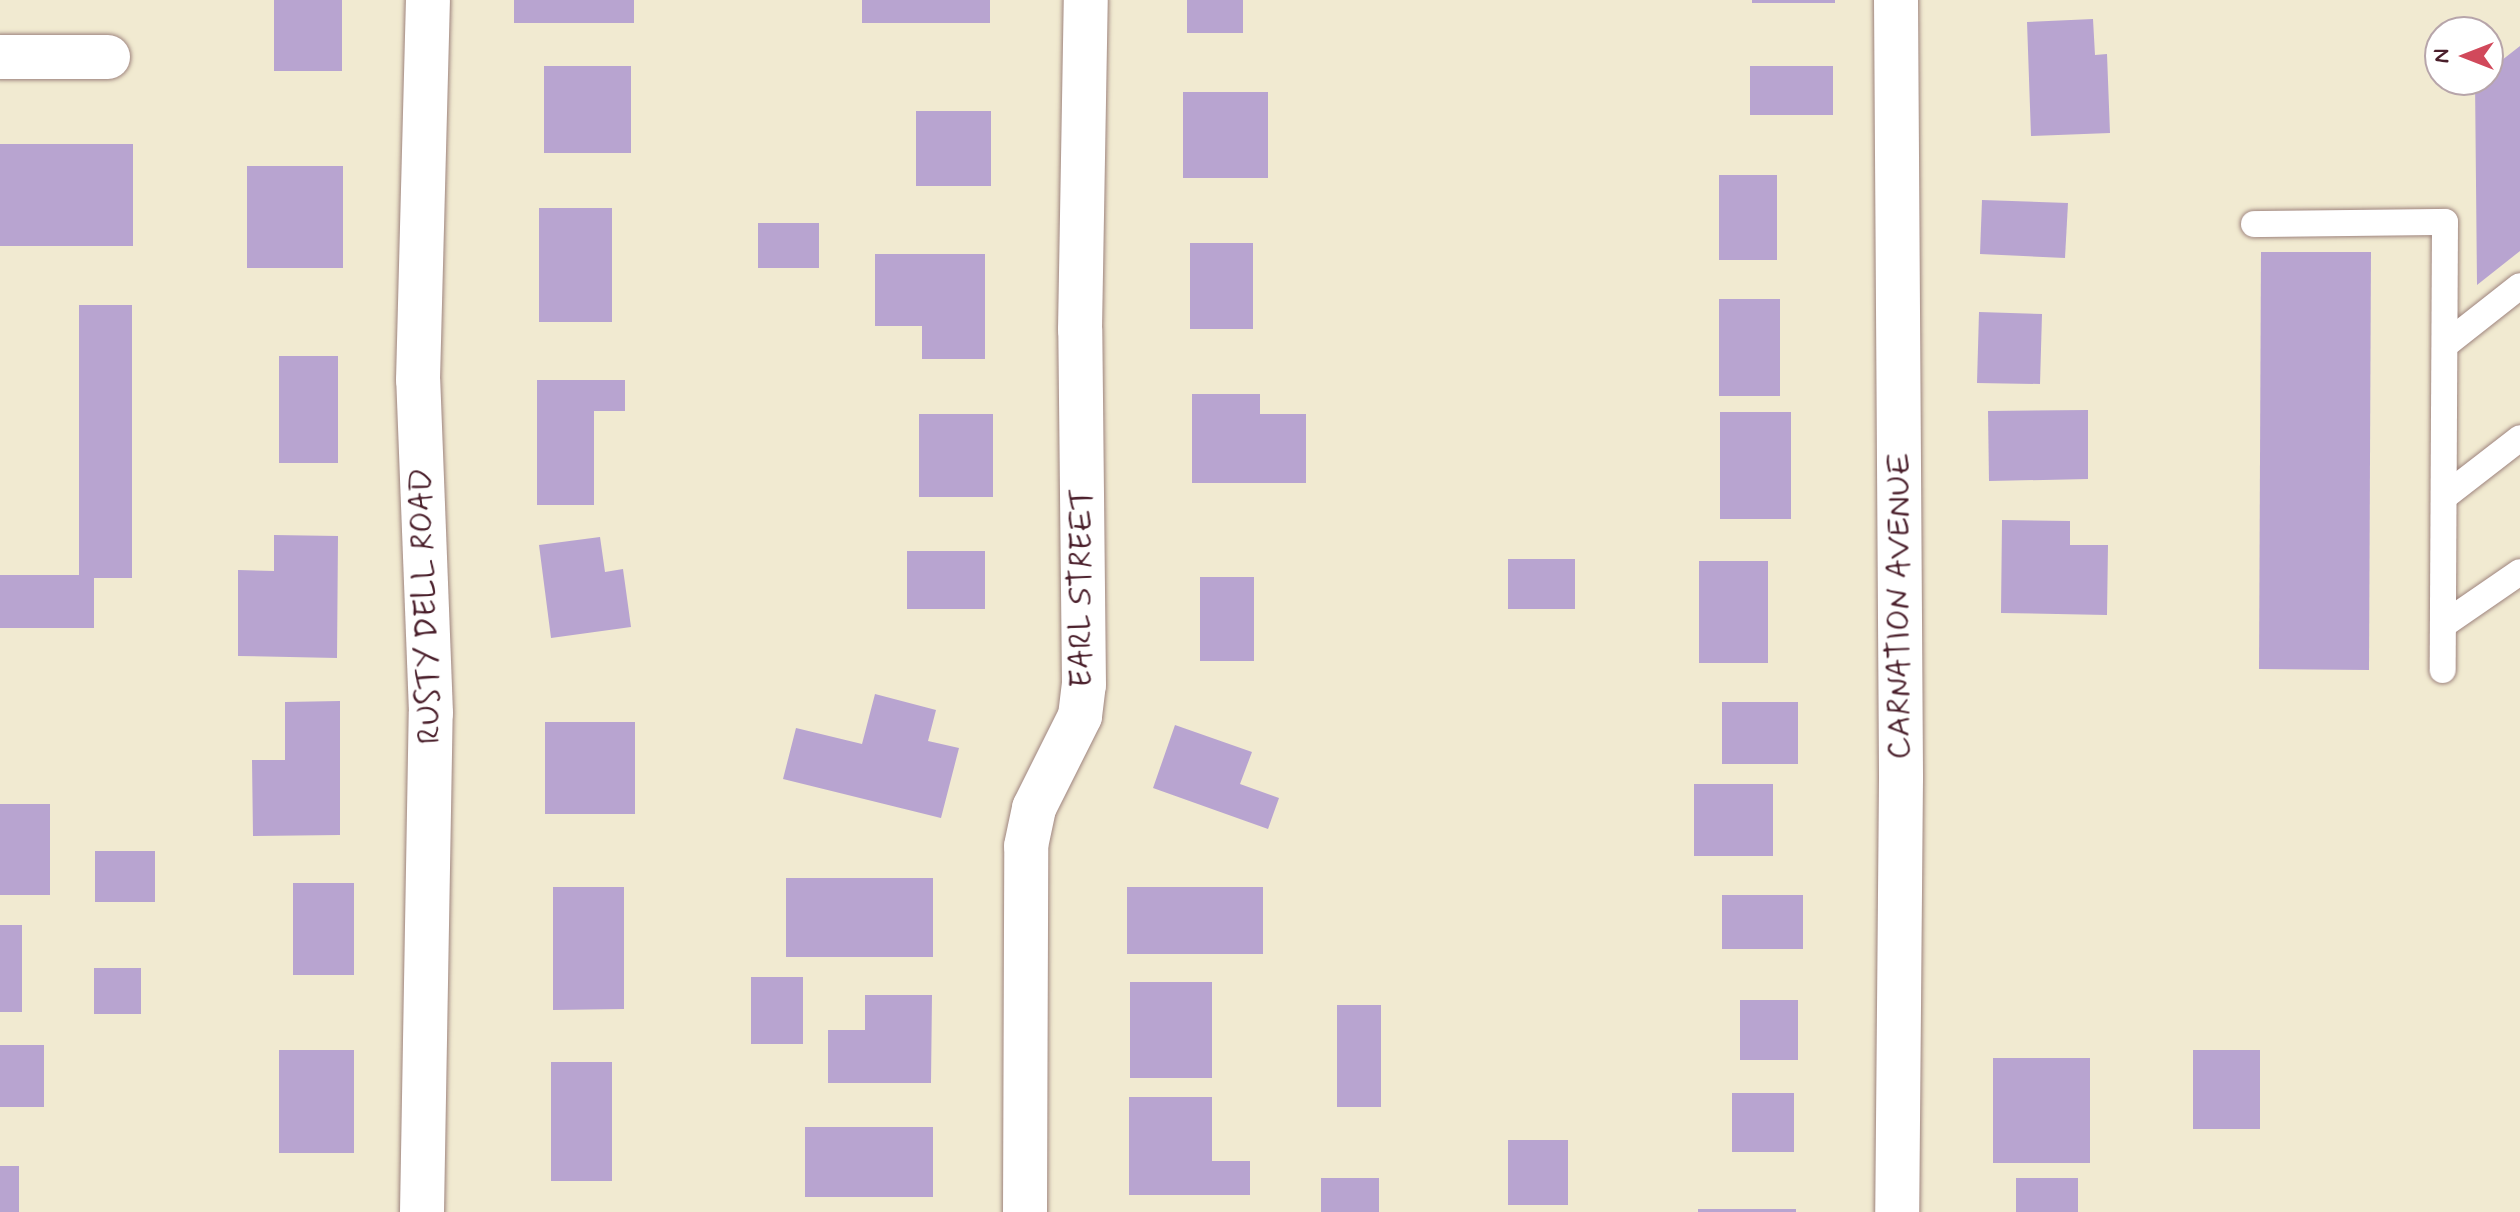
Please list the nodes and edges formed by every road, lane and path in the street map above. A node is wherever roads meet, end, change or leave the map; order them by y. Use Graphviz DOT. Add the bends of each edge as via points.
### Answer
graph roads {
  1 [pos="428,0"];
  2 [pos="1086,0"];
  3 [pos="1896,0"];
  4 [pos="0,57"];
  5 [pos="108,57"];
  6 [pos="2254,224"];
  7 [pos="2520,286"];
  8 [pos="2445,345"];
  9 [pos="2520,438"];
  10 [pos="2444,497"];
  11 [pos="2520,572"];
  12 [pos="2443,625"];
  13 [pos="2443,670"];
  14 [pos="422,1212"];
  15 [pos="1025,1212"];
  16 [pos="1897,1212"];
  1 -- 14 [label="street, RUSTY DELL ROAD" via="418,380 431,713"];
  2 -- 15 [label="street, EARL STREET" via="1080,330 1084,685 1075,730 1034,808 1026,846"];
  3 -- 16 [label="street, CARNATION AVENUE" via="1901,778"];
  4 -- 5 [label="street"];
  6 -- 8 [label="lane" via="2445,222"];
  7 -- 8 [label="lane"];
  8 -- 10 [label="lane"];
  9 -- 10 [label="lane"];
  10 -- 12 [label="lane"];
  11 -- 12 [label="lane"];
  12 -- 13 [label="lane"];
}
